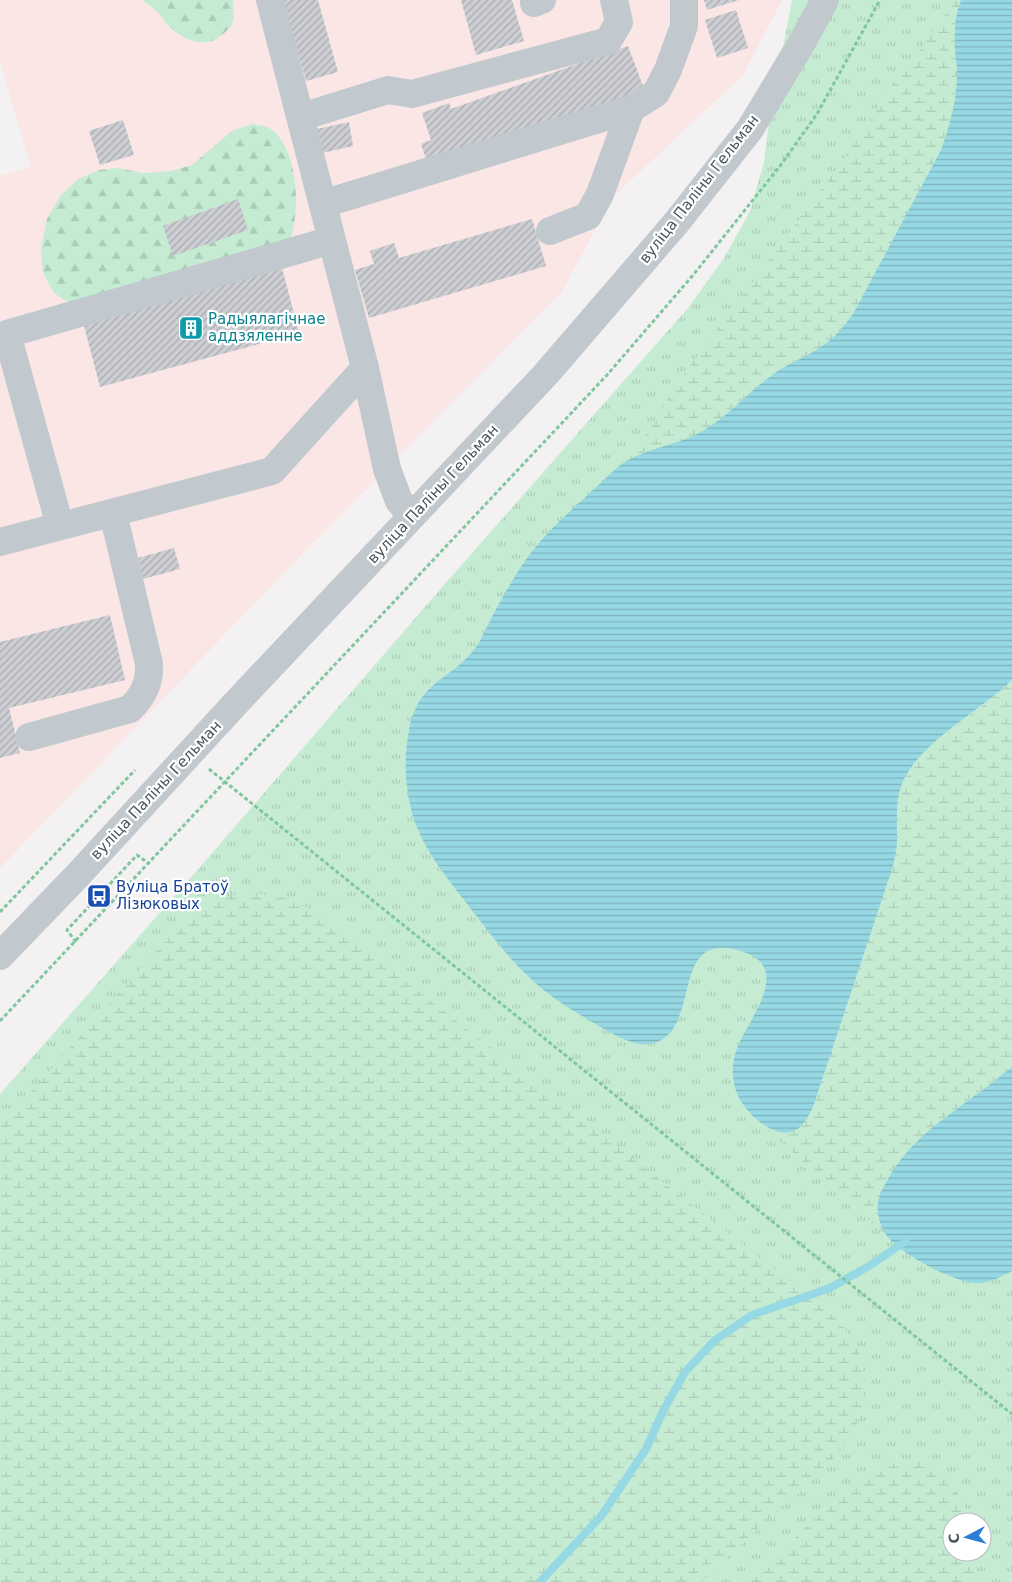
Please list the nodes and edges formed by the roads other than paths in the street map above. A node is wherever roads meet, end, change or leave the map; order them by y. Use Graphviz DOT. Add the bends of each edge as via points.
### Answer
graph roads {
  1 [pos="270,0"];
  2 [pos="614,0"];
  3 [pos="684,0"];
  4 [pos="825,0"];
  5 [pos="630,109"];
  6 [pos="301,117"];
  7 [pos="323,204"];
  8 [pos="550,231"];
  9 [pos="332,240"];
  10 [pos="365,368"];
  11 [pos="113,513"];
  12 [pos="412,516"];
  13 [pos="60,526"];
  14 [pos="0,542"];
  15 [pos="29,737"];
  16 [pos="0,956"];
  1 -- 6 [label="street"];
  2 -- 6 [label="street" via="619,22 608,41 412,94 388,90"];
  3 -- 5 [label="street" via="684,26 668,70 656,93"];
  4 -- 12 [label="street, вуліца Паліны Гельман" via="750,128 676,223 546,374"];
  5 -- 7 [label="street"];
  5 -- 8 [label="street" via="600,194 588,216"];
  6 -- 7 [label="street"];
  7 -- 9 [label="street"];
  9 -- 10 [label="street"];
  9 -- 13 [label="street" via="7,334"];
  10 -- 11 [label="street" via="272,471"];
  10 -- 12 [label="street" via="387,469 399,501"];
  11 -- 13 [label="street"];
  11 -- 15 [label="street" via="149,664 146,687 130,709"];
  12 -- 16 [label="street, вуліца Паліны Гельман"];
  13 -- 14 [label="street"];
}
